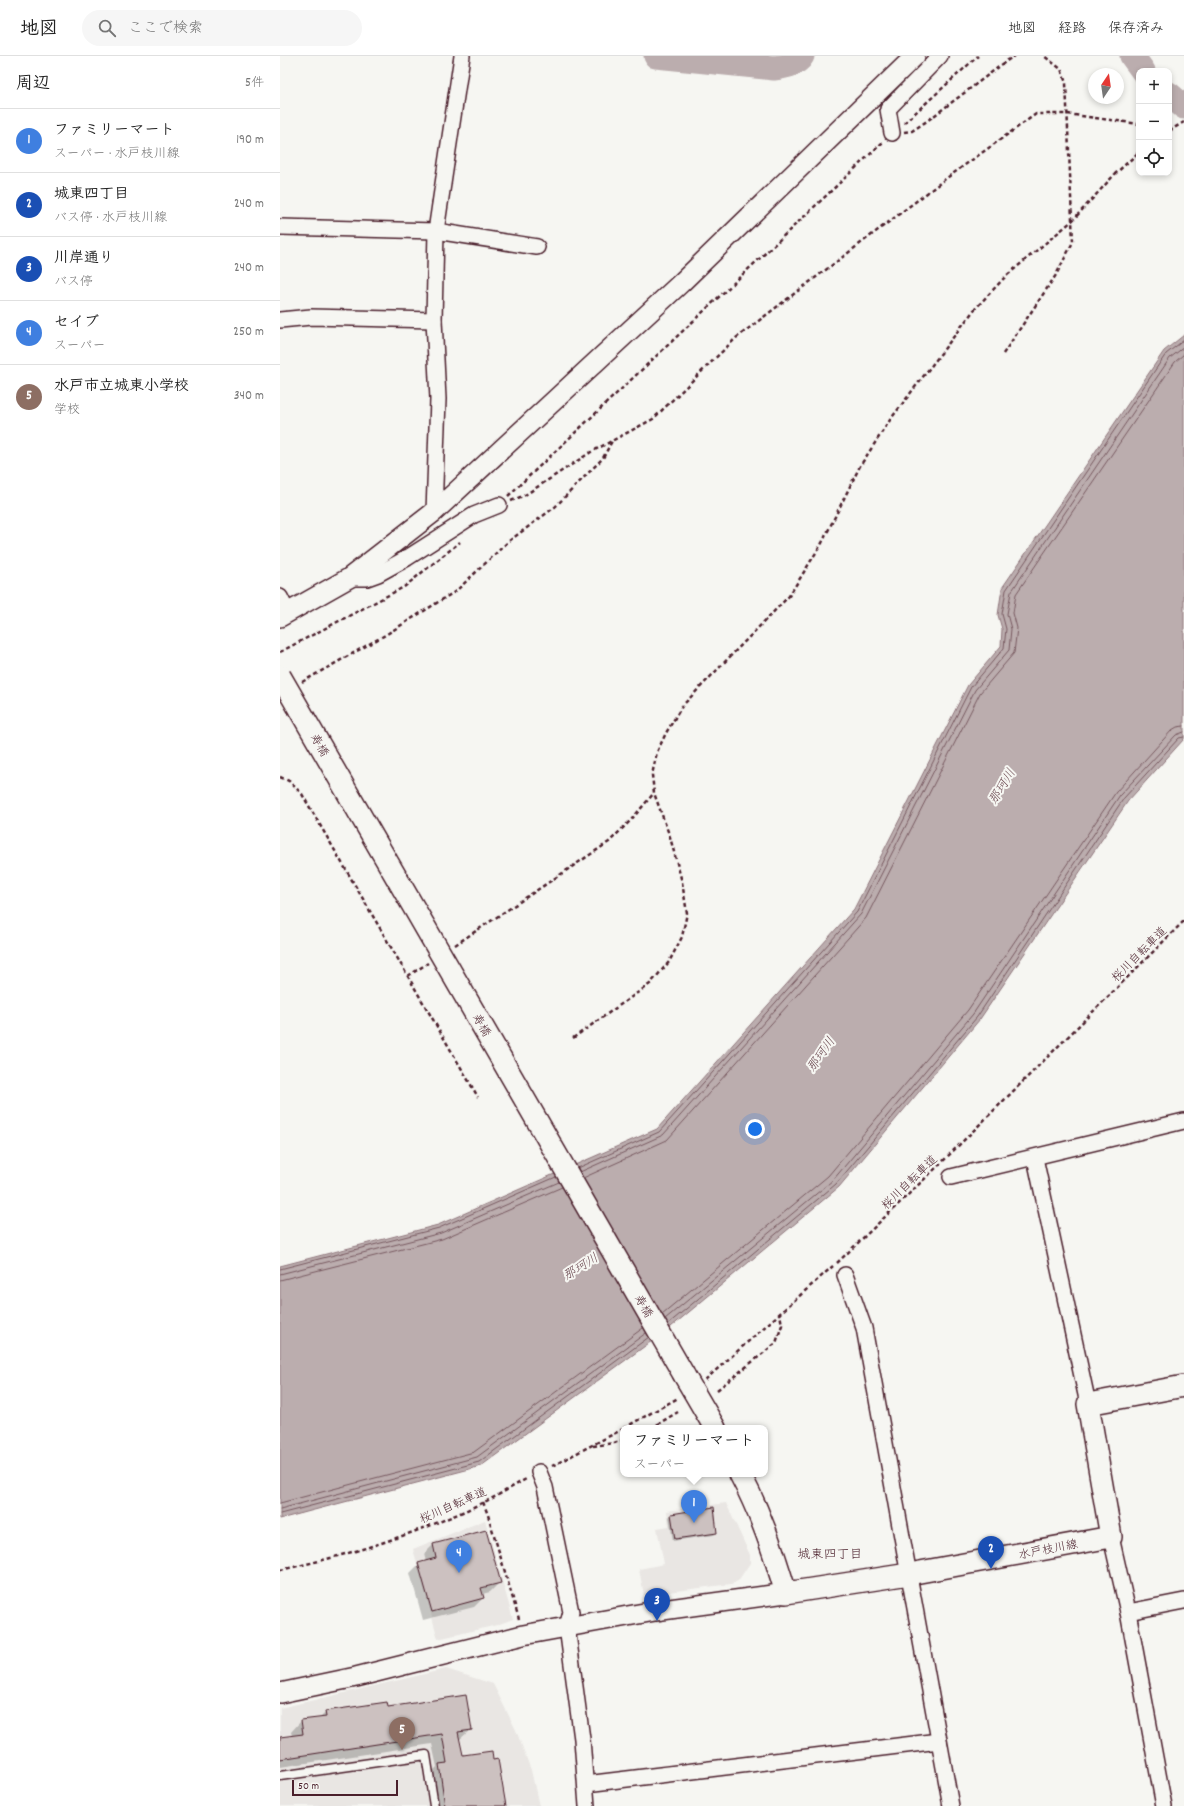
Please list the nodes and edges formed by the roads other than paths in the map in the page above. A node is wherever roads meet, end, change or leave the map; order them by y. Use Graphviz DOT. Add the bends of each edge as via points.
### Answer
graph roads {
  1 [pos="462,56"];
  2 [pos="915,56"];
  3 [pos="940,56"];
  4 [pos="892,134"];
  5 [pos="280,227"];
  6 [pos="436,231"];
  7 [pos="537,247"];
  8 [pos="280,320"];
  9 [pos="434,320"];
  10 [pos="499,505"];
  11 [pos="434,512"];
  12 [pos="349,578"];
  13 [pos="283,609"];
  14 [pos="289,680"];
  15 [pos="1184,1121"];
  16 [pos="1035,1158"];
  17 [pos="951,1177"];
  18 [pos="845,1274"];
  19 [pos="1184,1386"];
  20 [pos="1088,1404"];
  21 [pos="713,1425"];
  22 [pos="539,1472"];
  23 [pos="742,1477"];
  24 [pos="1111,1537"];
  25 [pos="909,1574"];
  26 [pos="786,1593"];
  27 [pos="1184,1601"];
  28 [pos="1128,1612"];
  29 [pos="566,1627"];
  30 [pos="280,1693"];
  31 [pos="939,1741"];
  32 [pos="280,1776"];
  33 [pos="586,1784"];
  34 [pos="434,1806"];
  35 [pos="587,1806"];
  36 [pos="951,1806"];
  37 [pos="1164,1806"];
  1 -- 6 [label="street"];
  2 -- 11 [label="street" via="686,277"];
  3 -- 4 [label="street" via="888,109"];
  5 -- 6 [label="street"];
  6 -- 7 [label="street"];
  6 -- 9 [label="street"];
  8 -- 9 [label="street" via="311,317"];
  9 -- 11 [label="street" via="438,399"];
  10 -- 12 [label="street" via="474,515 378,574 367,578"];
  11 -- 12 [label="street"];
  12 -- 13 [label="street"];
  14 -- 21 [label="main road, 寿橋, bridge"];
  15 -- 16 [label="street"];
  16 -- 17 [label="street"];
  16 -- 20 [label="street"];
  18 -- 25 [label="street" via="864,1328"];
  19 -- 20 [label="main road"];
  20 -- 24 [label="main road"];
  22 -- 29 [label="street" via="545,1487 571,1612"];
  23 -- 26 [label="main road" via="757,1505"];
  24 -- 25 [label="main road, 水戸枝川線"];
  24 -- 28 [label="street"];
  25 -- 26 [label="main road, 水戸枝川線"];
  25 -- 31 [label="street"];
  26 -- 29 [label="street"];
  27 -- 28 [label="street"];
  28 -- 37 [label="street"];
  29 -- 30 [label="street"];
  29 -- 33 [label="street"];
  31 -- 33 [label="street"];
  31 -- 36 [label="street"];
  32 -- 34 [label="lane" via="426,1755"];
  33 -- 35 [label="street"];
}
